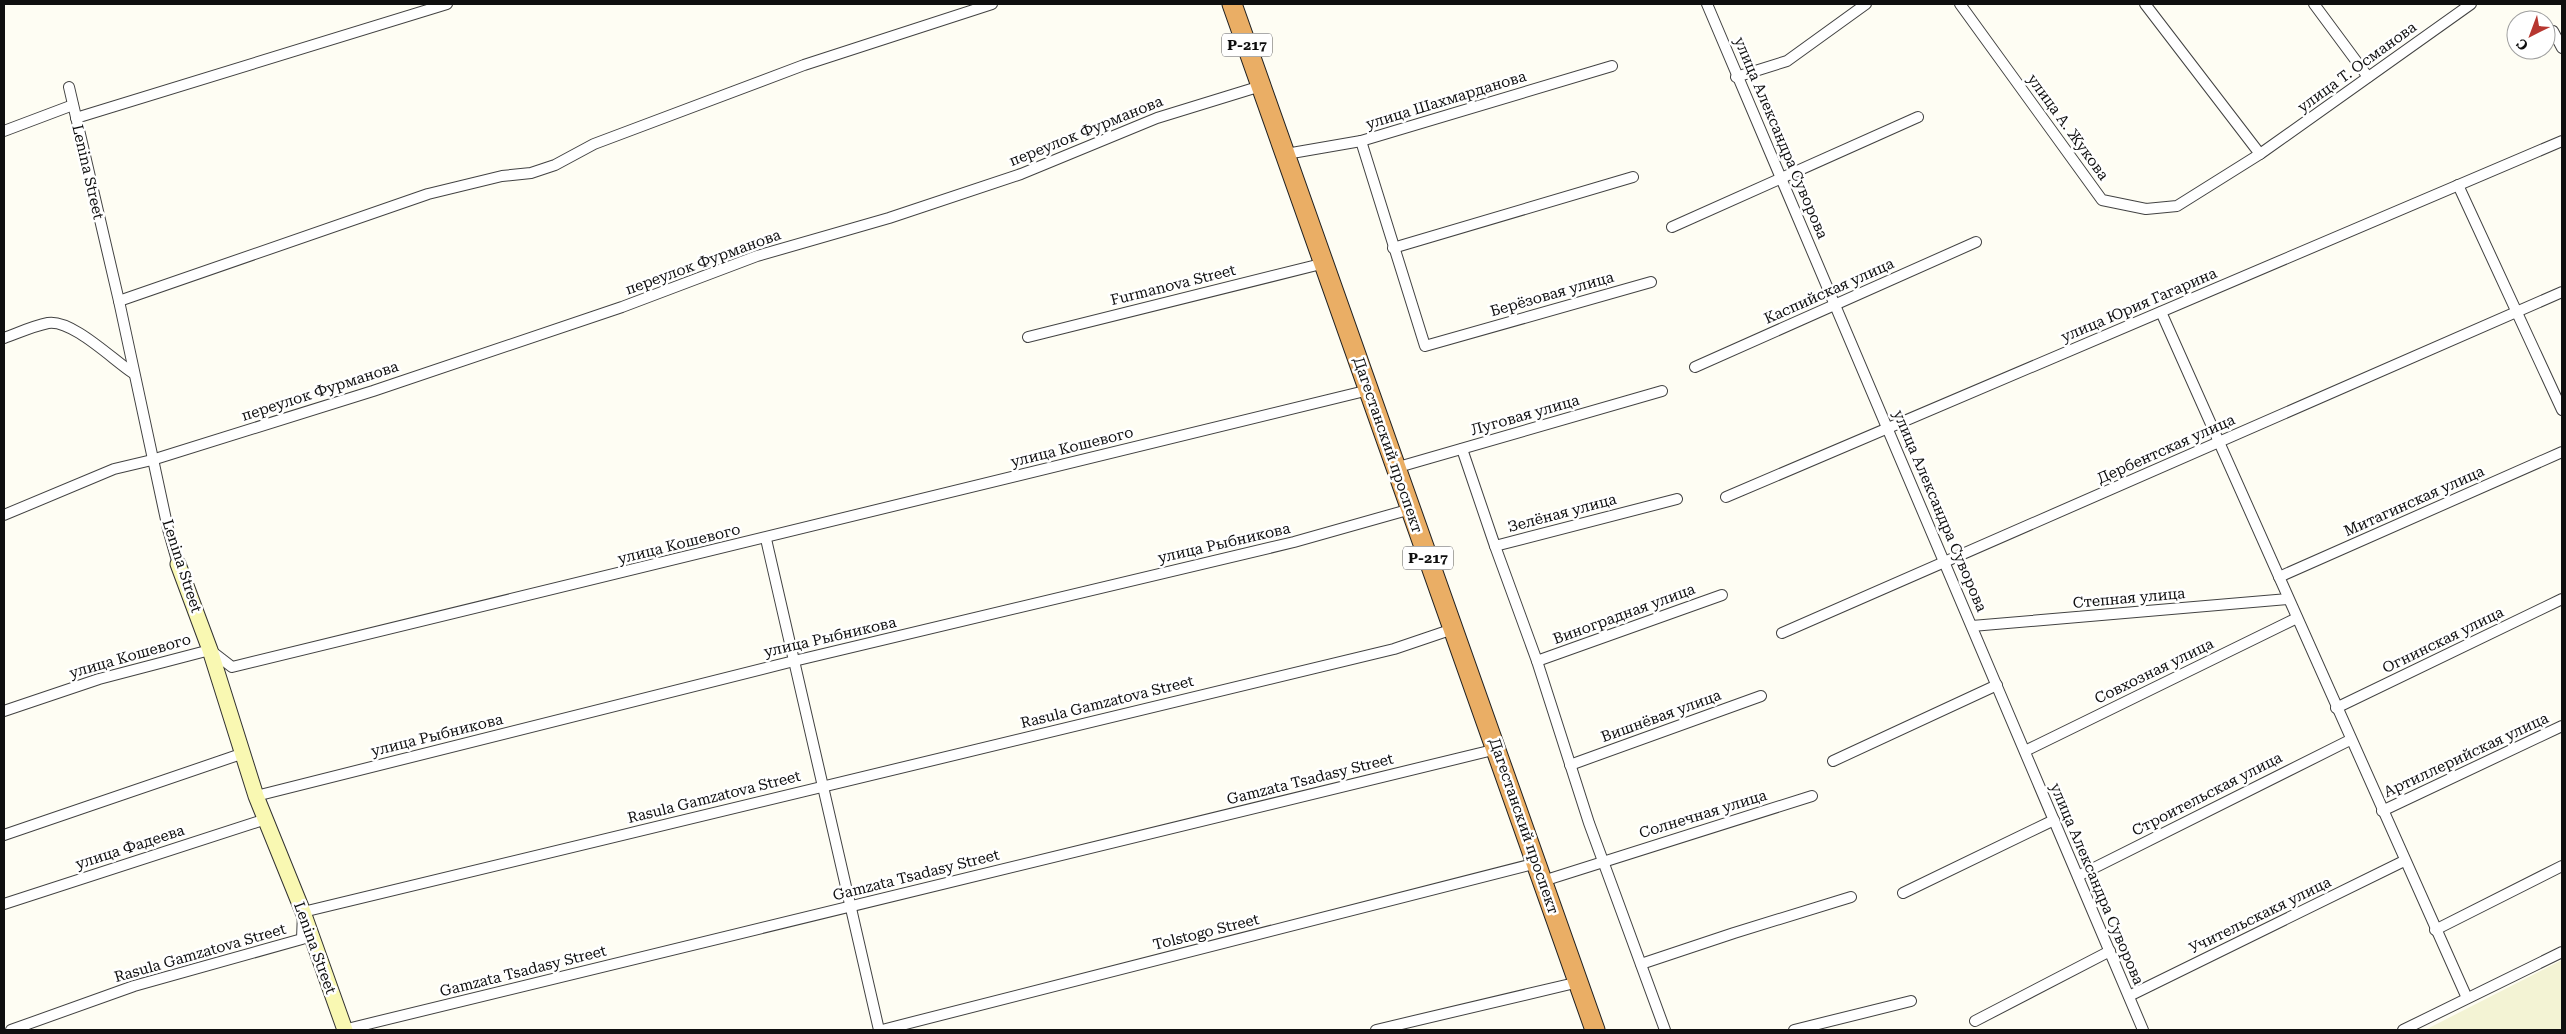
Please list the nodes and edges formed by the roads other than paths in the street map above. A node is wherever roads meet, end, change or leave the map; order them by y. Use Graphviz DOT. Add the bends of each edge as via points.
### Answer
graph roads {
  1 [pos="448,4"];
  2 [pos="992,4"];
  3 [pos="1232,4"];
  4 [pos="1707,4"];
  5 [pos="1866,4"];
  6 [pos="1960,4"];
  7 [pos="2145,4"];
  8 [pos="2314,4"];
  9 [pos="2470,4"];
  10 [pos="1612,66"];
  11 [pos="1736,77"];
  12 [pos="2368,77"];
  13 [pos="1262,86"];
  14 [pos="69,87"];
  15 [pos="73,105"];
  16 [pos="1918,117"];
  17 [pos="76,118"];
  18 [pos="4,131"];
  19 [pos="1361,141"];
  20 [pos="2562,141"];
  21 [pos="1286,154"];
  22 [pos="2260,154"];
  23 [pos="1633,177"];
  24 [pos="1782,178"];
  25 [pos="2458,185"];
  26 [pos="1672,227"];
  27 [pos="1976,242"];
  28 [pos="1393,248"];
  29 [pos="1325,263"];
  30 [pos="1651,282"];
  31 [pos="2562,292"];
  32 [pos="119,301"];
  33 [pos="1836,304"];
  34 [pos="2161,312"];
  35 [pos="2517,312"];
  36 [pos="1028,337"];
  37 [pos="4,338"];
  38 [pos="1695,367"];
  39 [pos="133,373"];
  40 [pos="1369,390"];
  41 [pos="1662,391"];
  42 [pos="2562,410"];
  43 [pos="1888,428"];
  44 [pos="2219,442"];
  45 [pos="1462,448"];
  46 [pos="2562,452"];
  47 [pos="152,460"];
  48 [pos="1395,468"];
  49 [pos="1726,496"];
  50 [pos="1677,498"];
  51 [pos="1410,509"];
  52 [pos="4,515"];
  53 [pos="766,539"];
  54 [pos="1495,546"];
  55 [pos="1945,562"];
  56 [pos="178,564"];
  57 [pos="2278,577"];
  58 [pos="1722,595"];
  59 [pos="2288,599"];
  60 [pos="2562,599"];
  61 [pos="2297,618"];
  62 [pos="1972,626"];
  63 [pos="1453,629"];
  64 [pos="1782,633"];
  65 [pos="210,650"];
  66 [pos="794,661"];
  67 [pos="1537,661"];
  68 [pos="1997,685"];
  69 [pos="1762,696"];
  70 [pos="2336,708"];
  71 [pos="4,711"];
  72 [pos="2562,726"];
  73 [pos="2350,740"];
  74 [pos="1497,749"];
  75 [pos="2025,751"];
  76 [pos="244,753"];
  77 [pos="1833,761"];
  78 [pos="1570,765"];
  79 [pos="823,786"];
  80 [pos="256,796"];
  81 [pos="1812,796"];
  82 [pos="2382,811"];
  83 [pos="266,819"];
  84 [pos="2054,820"];
  85 [pos="4,835"];
  86 [pos="1603,860"];
  87 [pos="2404,861"];
  88 [pos="2562,866"];
  89 [pos="1540,872"];
  90 [pos="2078,876"];
  91 [pos="1903,893"];
  92 [pos="1851,897"];
  93 [pos="4,904"];
  94 [pos="850,906"];
  95 [pos="303,912"];
  96 [pos="2435,930"];
  97 [pos="2110,951"];
  98 [pos="2562,952"];
  99 [pos="1641,964"];
  100 [pos="1579,982"];
  101 [pos="2129,996"];
  102 [pos="2467,998"];
  103 [pos="1911,1001"];
  104 [pos="1975,1021"];
  105 [pos="11,1030"];
  106 [pos="344,1030"];
  107 [pos="880,1030"];
  108 [pos="1376,1030"];
  109 [pos="1595,1030"];
  110 [pos="1665,1030"];
  111 [pos="1794,1030"];
  112 [pos="2143,1030"];
  113 [pos="2403,1030"];
  1 -- 17 [label="street"];
  2 -- 32 [label="street" via="804,65 594,144 555,165 428,194"];
  3 -- 13 [label="highway, Р-217"];
  4 -- 11 [label="street, улица Александра Суворова"];
  5 -- 11 [label="street" via="1787,61"];
  6 -- 22 [label="street, улица А. Жукова" via="2102,200 2146,209 2177,206"];
  7 -- 22 [label="street"];
  8 -- 12 [label="street"];
  9 -- 12 [label="street, улица Т. Османова"];
  10 -- 19 [label="street, улица Шахмарданова"];
  11 -- 24 [label="street, улица Александра Суворова"];
  12 -- 22 [label="street, улица Т. Османова"];
  13 -- 21 [label="highway, Дагестанский проспект / Р-217"];
  13 -- 47 [label="street, переулок Фурманова" via="1156,118 1020,174 889,218 757,256 613,310"];
  14 -- 15 [label="street, Lenina Street"];
  15 -- 17 [label="street, Lenina Street"];
  15 -- 18 [label="street"];
  16 -- 24 [label="street"];
  17 -- 32 [label="street, Lenina Street"];
  19 -- 21 [label="street, улица Шахмарданова"];
  19 -- 28 [label="street"];
  20 -- 25 [label="street, улица Юрия Гагарина"];
  21 -- 29 [label="highway, Дагестанский проспект / Р-217"];
  23 -- 28 [label="street"];
  24 -- 26 [label="street"];
  24 -- 33 [label="street, улица Александра Суворова"];
  25 -- 34 [label="street, улица Юрия Гагарина"];
  25 -- 35 [label="street"];
  27 -- 33 [label="street, Каспийская улица"];
  28 -- 30 [label="street, Берёзовая улица" via="1425,346"];
  29 -- 36 [label="street, Furmanova Street"];
  29 -- 40 [label="highway, Дагестанский проспект / Р-217"];
  31 -- 35 [label="street, Дербентская улица"];
  32 -- 39 [label="street, Lenina Street"];
  33 -- 38 [label="street, Каспийская улица"];
  33 -- 43 [label="street, улица Александра Суворова"];
  34 -- 43 [label="street, улица Юрия Гагарина"];
  34 -- 44 [label="street"];
  35 -- 42 [label="street"];
  35 -- 44 [label="street, Дербентская улица"];
  37 -- 39 [label="street" via="49,323 62,324"];
  39 -- 47 [label="street, Lenina Street"];
  40 -- 48 [label="highway, Дагестанский проспект / Р-217"];
  40 -- 53 [label="street, улица Кошевого"];
  41 -- 45 [label="street, Луговая улица"];
  43 -- 49 [label="street, улица Юрия Гагарина"];
  43 -- 55 [label="street, улица Александра Суворова"];
  44 -- 55 [label="street, Дербентская улица"];
  44 -- 57 [label="street"];
  45 -- 48 [label="street, Луговая улица"];
  45 -- 54 [label="street, Зелёная улица"];
  46 -- 57 [label="street, Митагинская улица"];
  47 -- 52 [label="street, переулок Фурманова" via="114,469"];
  47 -- 56 [label="street, Lenina Street"];
  48 -- 51 [label="highway, Дагестанский проспект / Р-217"];
  50 -- 54 [label="street, Зелёная улица"];
  51 -- 63 [label="highway, Дагестанский проспект / Р-217"];
  51 -- 66 [label="street, улица Рыбникова" via="1294,542"];
  53 -- 65 [label="street, улица Кошевого" via="232,668"];
  53 -- 66 [label="street"];
  54 -- 67 [label="street"];
  55 -- 62 [label="street, улица Александра Суворова"];
  55 -- 64 [label="street, Дербентская улица"];
  56 -- 65 [label="street, Lenina Street"];
  57 -- 59 [label="street"];
  58 -- 67 [label="street, Виноградная улица"];
  59 -- 61 [label="street"];
  59 -- 62 [label="street, Степная улица"];
  60 -- 70 [label="street, Огнинская улица"];
  61 -- 70 [label="street"];
  61 -- 75 [label="street, Совхозная улица"];
  62 -- 68 [label="street, улица Александра Суворова"];
  63 -- 74 [label="highway, Дагестанский проспект / Р-217"];
  63 -- 79 [label="street, Rasula Gamzatova Street" via="1394,649"];
  65 -- 71 [label="street, улица Кошевого" via="99,679"];
  65 -- 76 [label="street, Lenina Street"];
  66 -- 79 [label="street"];
  66 -- 80 [label="street, улица Рыбникова"];
  67 -- 78 [label="street"];
  68 -- 75 [label="street, улица Александра Суворова"];
  68 -- 77 [label="street"];
  69 -- 78 [label="street, Вишнёвая улица"];
  70 -- 73 [label="street"];
  72 -- 82 [label="street, Артиллерийская улица"];
  73 -- 82 [label="street"];
  73 -- 90 [label="street, Строительская улица"];
  74 -- 89 [label="highway, Дагестанский проспект / Р-217"];
  74 -- 94 [label="street, Gamzata Tsadasy Street"];
  75 -- 84 [label="street, улица Александра Суворова"];
  76 -- 80 [label="street, Lenina Street"];
  76 -- 85 [label="street"];
  78 -- 86 [label="street"];
  79 -- 94 [label="street"];
  79 -- 95 [label="street, Rasula Gamzatova Street"];
  80 -- 83 [label="street, Lenina Street"];
  81 -- 86 [label="street, Солнечная улица"];
  82 -- 87 [label="street"];
  83 -- 93 [label="street, улица Фадеева"];
  83 -- 95 [label="street, Lenina Street"];
  84 -- 90 [label="street, улица Александра Суворова"];
  84 -- 91 [label="street"];
  86 -- 89 [label="street, Солнечная улица"];
  86 -- 99 [label="street"];
  87 -- 96 [label="street"];
  87 -- 101 [label="street, Учительскакя улица"];
  88 -- 96 [label="street"];
  89 -- 100 [label="highway, Дагестанский проспект / Р-217"];
  89 -- 107 [label="street, Tolstogo Street"];
  90 -- 97 [label="street, улица Александра Суворова"];
  92 -- 99 [label="street"];
  94 -- 106 [label="street, Gamzata Tsadasy Street"];
  94 -- 107 [label="street"];
  95 -- 105 [label="street, Rasula Gamzatova Street" via="302,939 134,986"];
  95 -- 106 [label="street, Lenina Street"];
  96 -- 102 [label="street"];
  97 -- 101 [label="street, улица Александра Суворова"];
  97 -- 104 [label="street"];
  98 -- 102 [label="street"];
  99 -- 110 [label="street"];
  100 -- 108 [label="street"];
  100 -- 109 [label="highway, Дагестанский проспект / Р-217"];
  101 -- 112 [label="street, улица Александра Суворова"];
  102 -- 113 [label="street"];
  103 -- 111 [label="street"];
}
